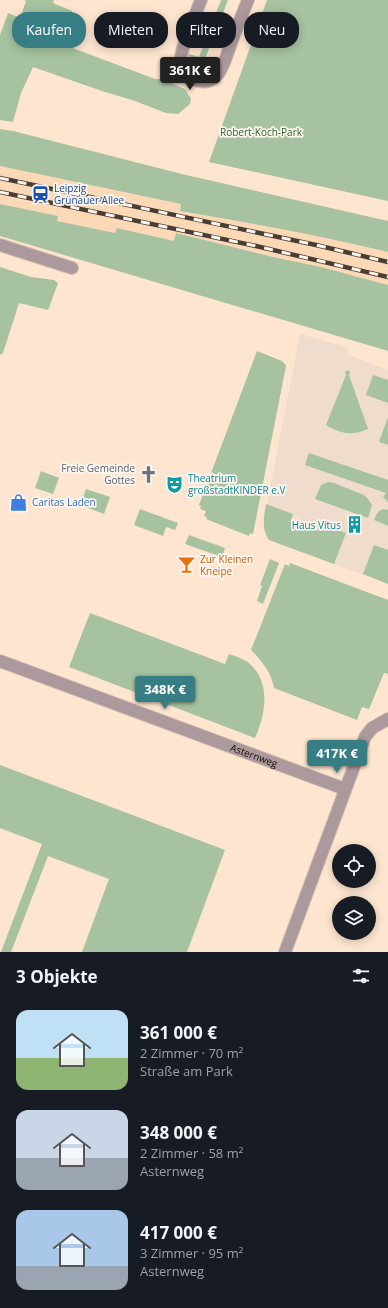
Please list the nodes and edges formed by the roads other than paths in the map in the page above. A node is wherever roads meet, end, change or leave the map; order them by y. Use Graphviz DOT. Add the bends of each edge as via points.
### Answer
graph roads {
  1 [pos="201,0"];
  2 [pos="248,0"];
  3 [pos="0,245"];
  4 [pos="72,268"];
  5 [pos="0,661"];
  6 [pos="388,719"];
  7 [pos="345,790"];
  8 [pos="284,952"];
  1 -- 2 [label="street" via="180,60 187,76 202,82 215,77 223,66"];
  3 -- 4 [label="street"];
  5 -- 7 [label="street, Asternweg"];
  6 -- 7 [label="street" via="368,733"];
  7 -- 8 [label="street"];
}
